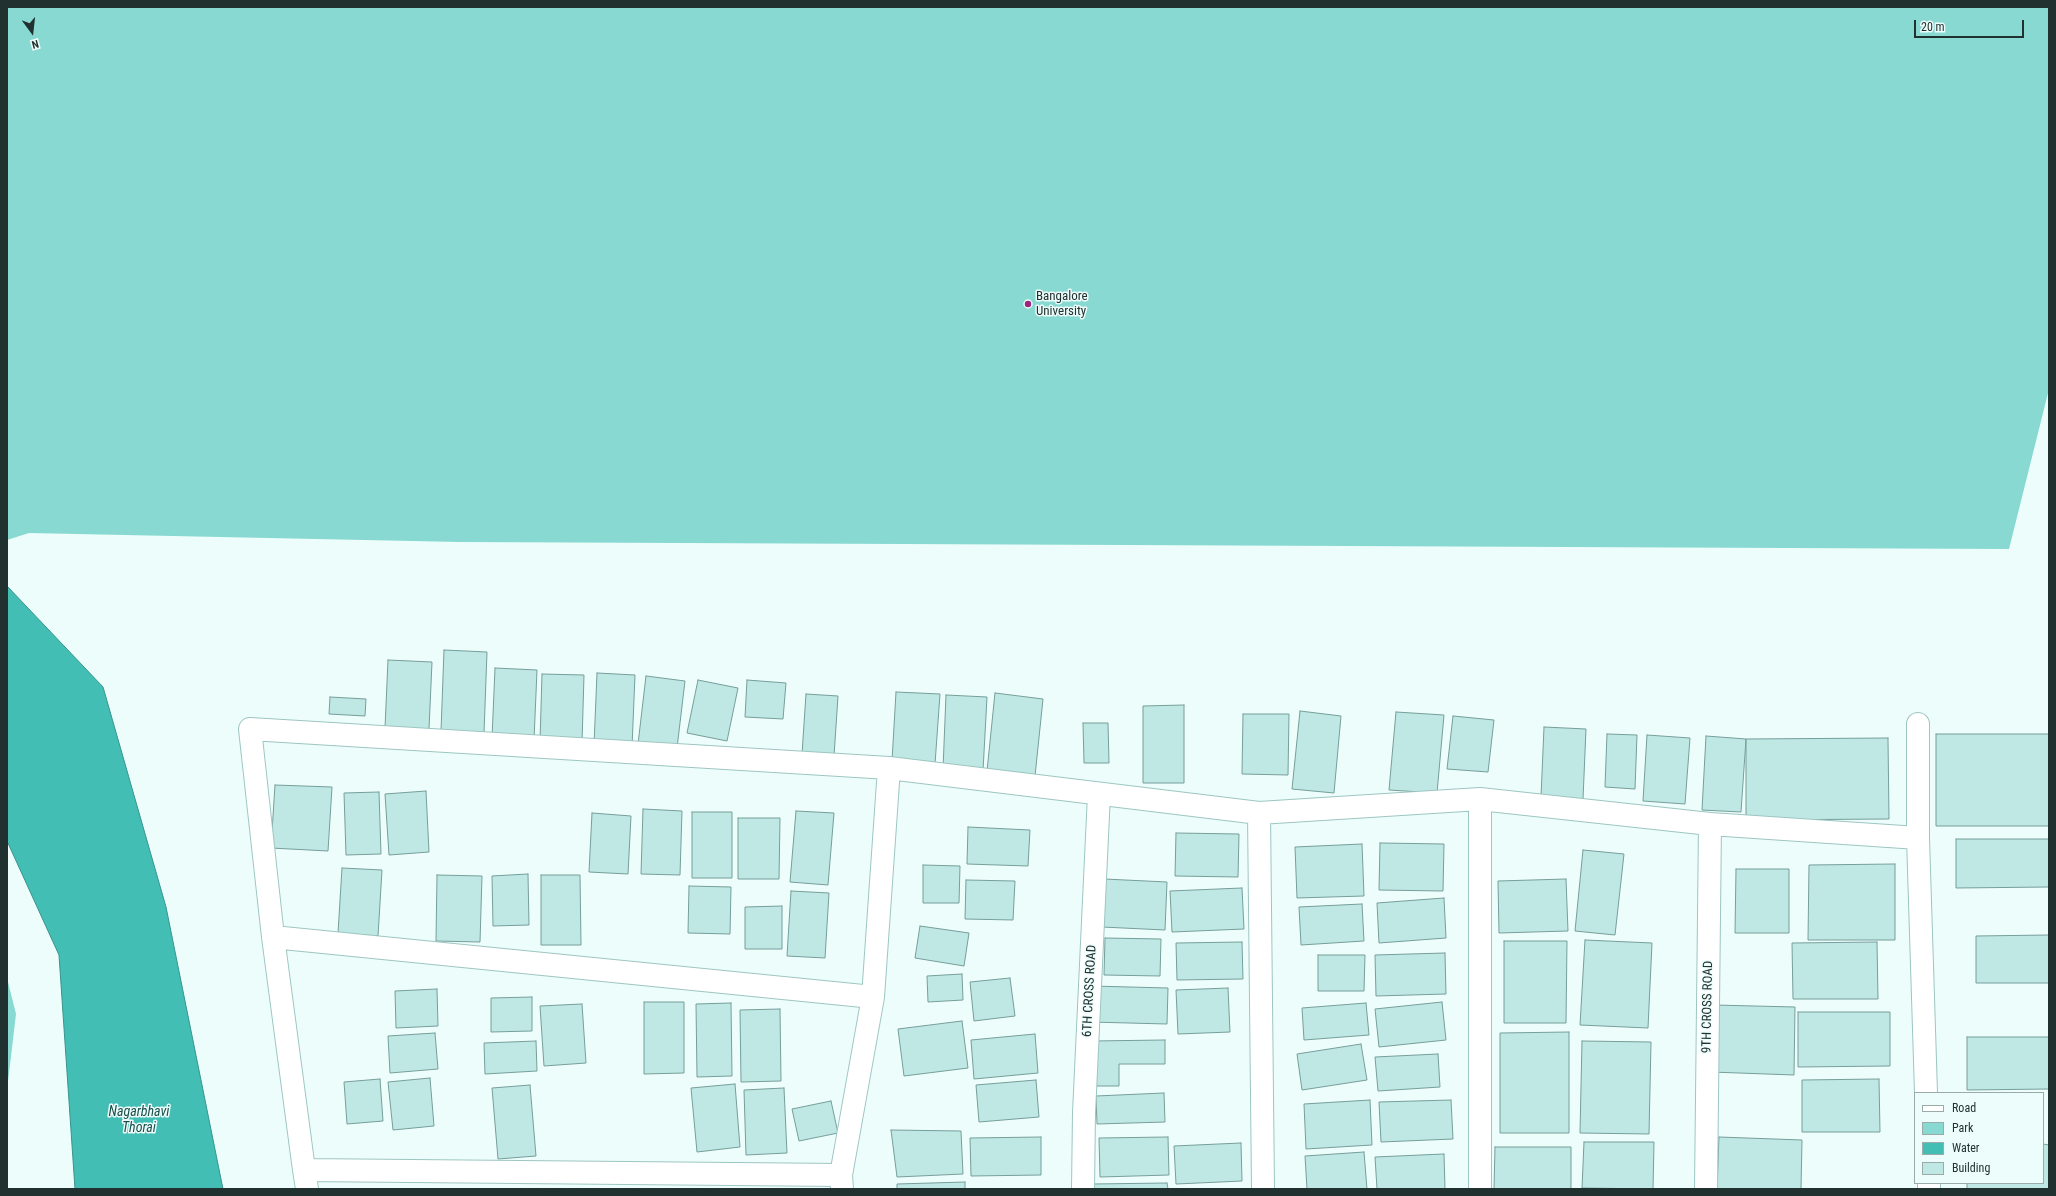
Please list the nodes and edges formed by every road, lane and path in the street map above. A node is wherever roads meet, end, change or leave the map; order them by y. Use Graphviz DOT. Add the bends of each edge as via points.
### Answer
graph roads {
  1 [pos="1918,724"];
  2 [pos="889,768"];
  3 [pos="1099,794"];
  4 [pos="1480,799"];
  5 [pos="1259,813"];
  6 [pos="1710,824"];
  7 [pos="1918,838"];
  8 [pos="273,937"];
  9 [pos="873,998"];
  10 [pos="1926,1092"];
  11 [pos="306,1179"];
  12 [pos="842,1182"];
  13 [pos="1084,1189"];
  14 [pos="1263,1189"];
  15 [pos="1480,1189"];
  16 [pos="1706,1189"];
  1 -- 7 [label="street"];
  2 -- 3 [label="street"];
  2 -- 8 [label="street" via="250,729"];
  2 -- 9 [label="street"];
  3 -- 5 [label="street"];
  3 -- 13 [label="street, 6TH CROSS ROAD" via="1085,1105"];
  4 -- 5 [label="street"];
  4 -- 6 [label="street"];
  4 -- 15 [label="street"];
  5 -- 14 [label="street"];
  6 -- 7 [label="street"];
  6 -- 16 [label="street, 9TH CROSS ROAD"];
  7 -- 10 [label="street"];
  8 -- 9 [label="street"];
  8 -- 11 [label="street"];
  9 -- 12 [label="street"];
  11 -- 12 [label="street"];
}
